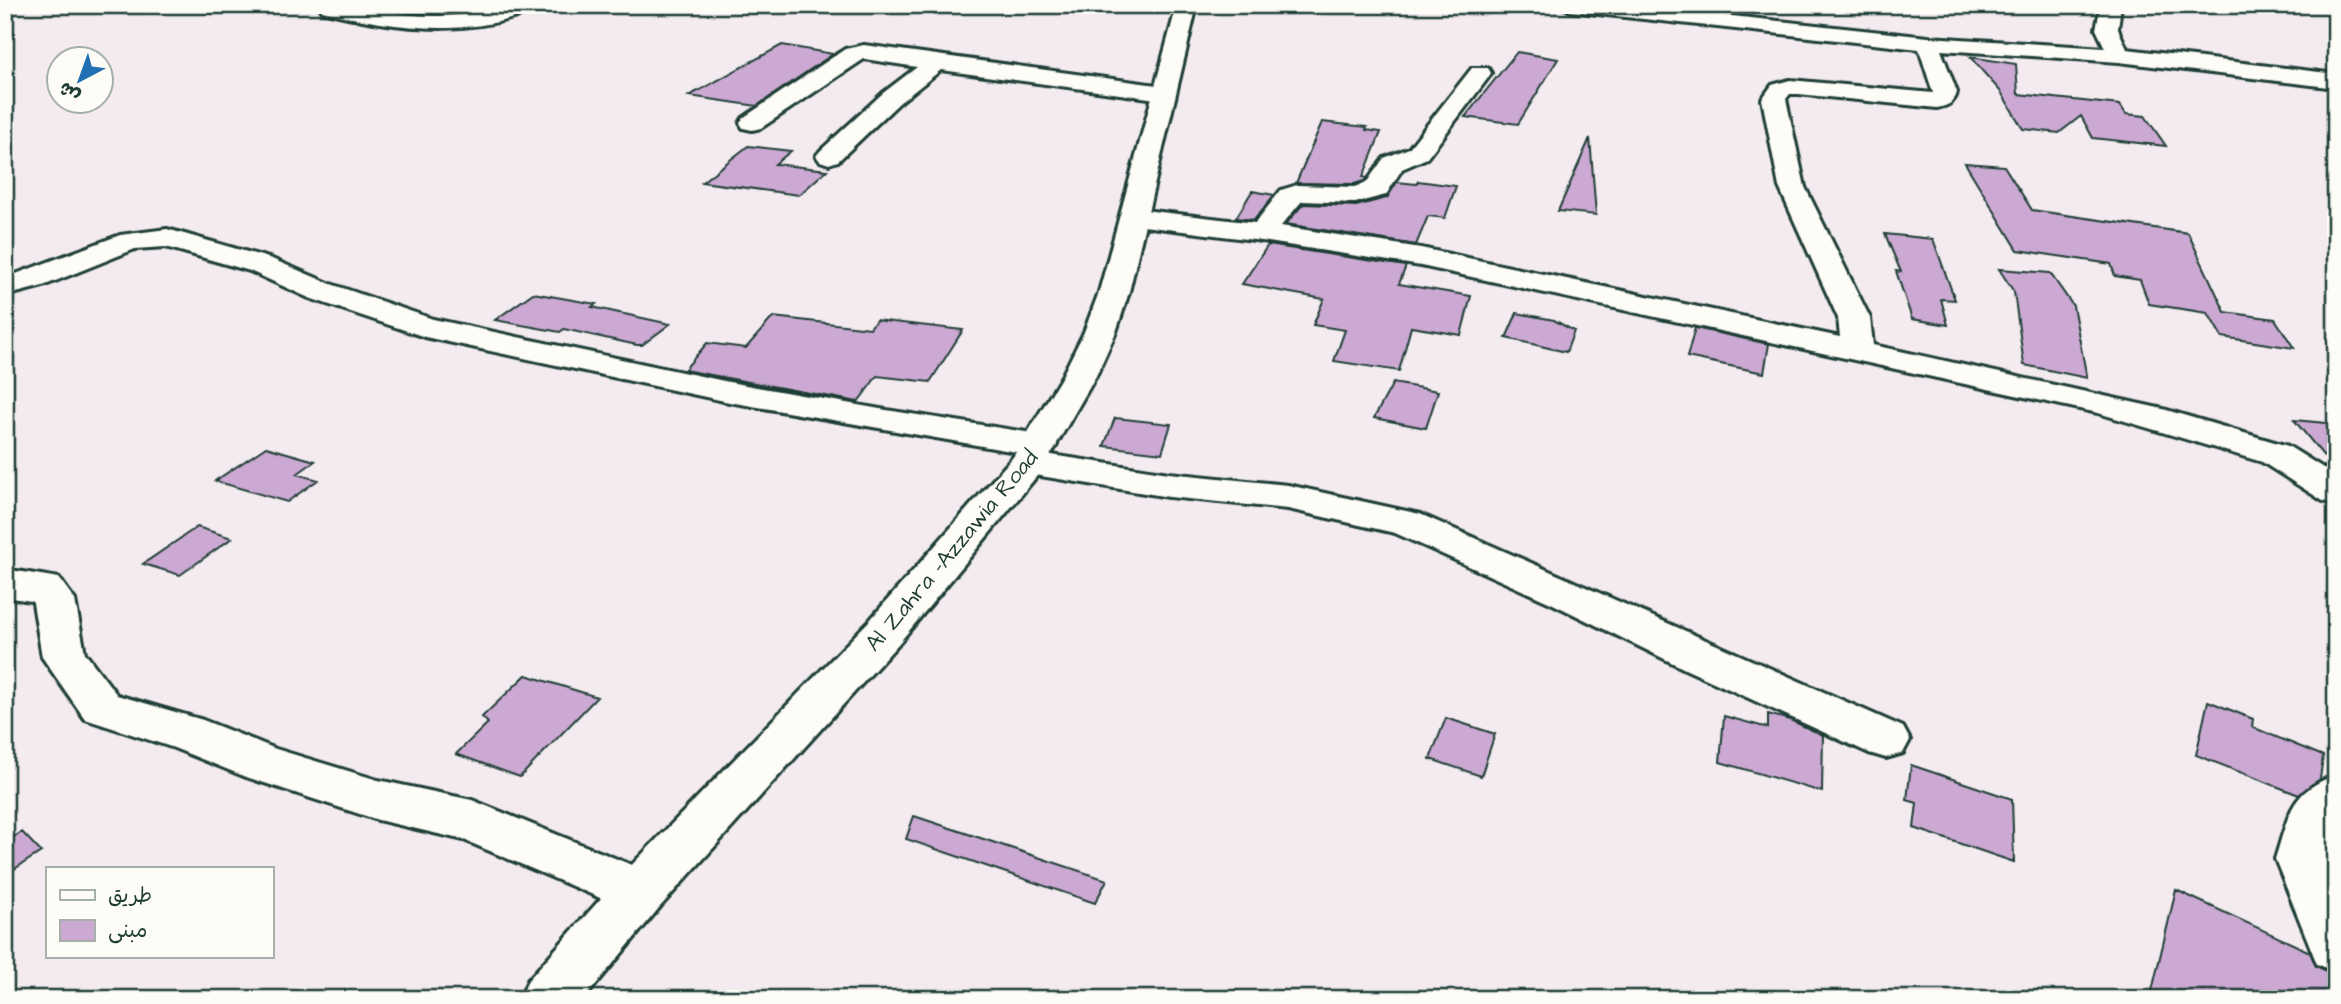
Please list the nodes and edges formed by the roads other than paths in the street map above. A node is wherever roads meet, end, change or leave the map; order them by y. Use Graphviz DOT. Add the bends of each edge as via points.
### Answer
graph roads {
  1 [pos="534,5"];
  2 [pos="1187,5"];
  3 [pos="1570,5"];
  4 [pos="2111,5"];
  5 [pos="329,7"];
  6 [pos="1928,43"];
  7 [pos="2119,55"];
  8 [pos="936,62"];
  9 [pos="1480,74"];
  10 [pos="2336,81"];
  11 [pos="1164,93"];
  12 [pos="752,123"];
  13 [pos="829,156"];
  14 [pos="1135,217"];
  15 [pos="1262,232"];
  16 [pos="5,287"];
  17 [pos="1857,349"];
  18 [pos="1034,454"];
  19 [pos="2336,493"];
  20 [pos="5,583"];
  21 [pos="1886,740"];
  22 [pos="2336,795"];
  23 [pos="640,892"];
  24 [pos="2336,947"];
  25 [pos="548,999"];
  1 -- 5 [label="street" via="509,15 455,23 389,20"];
  2 -- 11 [label="street, Al Zahra -Azzawia Road"];
  3 -- 6 [label="street"];
  4 -- 7 [label="street" via="2107,29"];
  6 -- 7 [label="street"];
  6 -- 17 [label="street" via="1945,92 1937,101 1798,87 1783,87 1774,99 1792,187 1854,318"];
  7 -- 10 [label="street"];
  8 -- 11 [label="street"];
  8 -- 12 [label="street" via="853,54"];
  8 -- 13 [label="street"];
  9 -- 15 [label="street" via="1418,153 1393,164 1376,190 1354,195 1297,193"];
  11 -- 14 [label="street, Al Zahra -Azzawia Road"];
  14 -- 15 [label="street"];
  14 -- 18 [label="street, Al Zahra -Azzawia Road" via="1100,332"];
  15 -- 17 [label="street" via="1421,257"];
  16 -- 18 [label="street" via="130,241 167,238 261,265 425,327"];
  17 -- 19 [label="street" via="2151,416 2275,454"];
  18 -- 21 [label="street" via="1169,485 1289,497 1406,523"];
  18 -- 23 [label="street, Al Zahra -Azzawia Road" via="884,632"];
  20 -- 23 [label="street" via="44,588 54,600 64,657 101,707 378,800 472,821"];
  22 -- 24 [label="street" via="2316,810 2301,859"];
  23 -- 25 [label="street, Al Zahra -Azzawia Road"];
}
